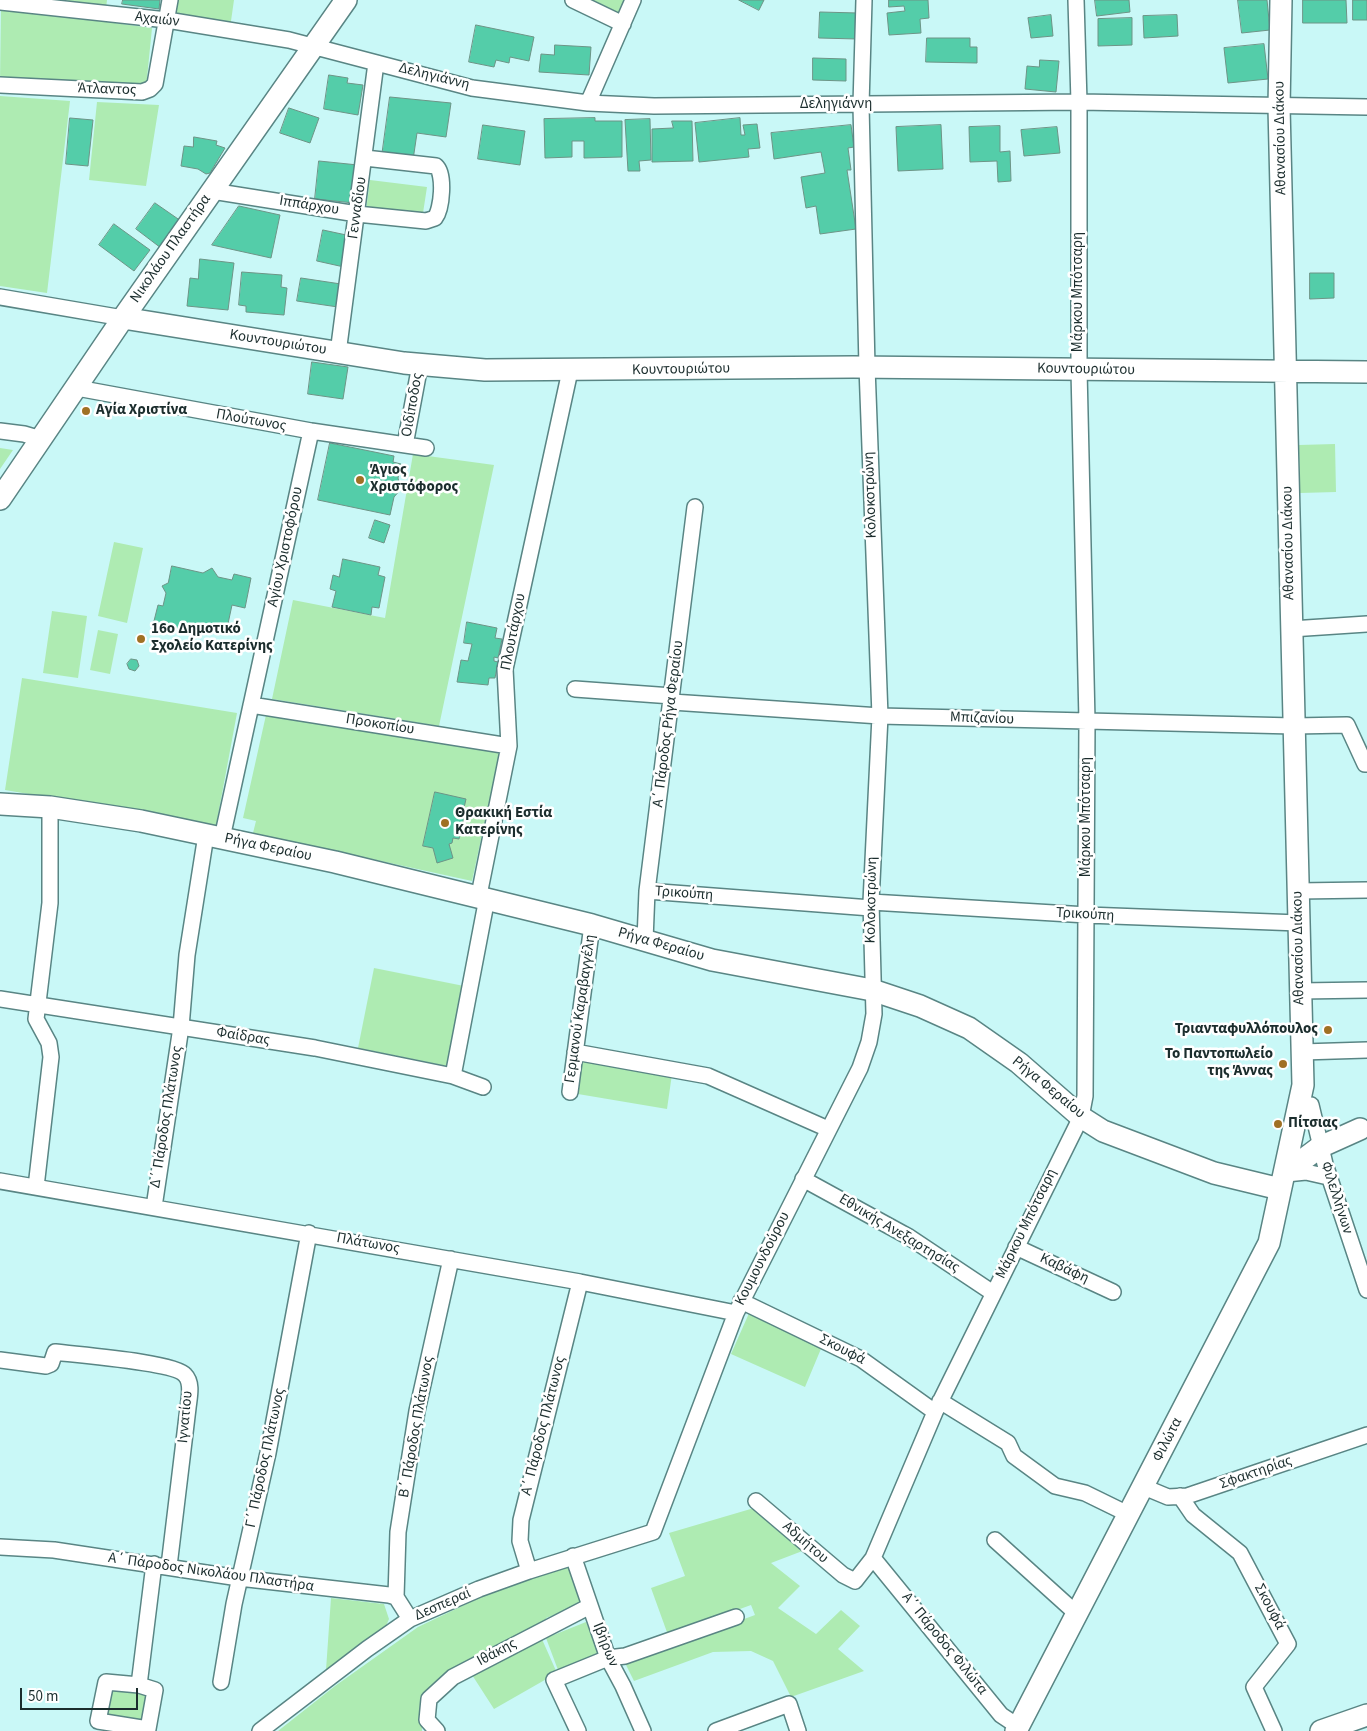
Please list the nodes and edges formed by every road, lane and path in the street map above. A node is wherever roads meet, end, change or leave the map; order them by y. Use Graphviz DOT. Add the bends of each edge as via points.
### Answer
graph roads {
  1 [pos="170,0"];
  2 [pos="346,0"];
  3 [pos="574,0"];
  4 [pos="633,0"];
  5 [pos="864,0"];
  6 [pos="1076,0"];
  7 [pos="1281,0"];
  8 [pos="0,2"];
  9 [pos="167,20"];
  10 [pos="623,24"];
  11 [pos="312,46"];
  12 [pos="376,63"];
  13 [pos="0,85"];
  14 [pos="1079,102"];
  15 [pos="588,103"];
  16 [pos="861,105"];
  17 [pos="1279,107"];
  18 [pos="1367,107"];
  19 [pos="365,158"];
  20 [pos="212,191"];
  21 [pos="357,214"];
  22 [pos="0,297"];
  23 [pos="123,318"];
  24 [pos="338,352"];
  25 [pos="420,364"];
  26 [pos="867,367"];
  27 [pos="1079,370"];
  28 [pos="570,371"];
  29 [pos="1367,372"];
  30 [pos="1285,373"];
  31 [pos="77,388"];
  32 [pos="0,431"];
  33 [pos="311,431"];
  34 [pos="41,439"];
  35 [pos="406,445"];
  36 [pos="426,448"];
  37 [pos="0,499"];
  38 [pos="695,507"];
  39 [pos="1367,624"];
  40 [pos="1291,629"];
  41 [pos="575,689"];
  42 [pos="672,699"];
  43 [pos="251,705"];
  44 [pos="880,716"];
  45 [pos="1087,721"];
  46 [pos="1294,726"];
  47 [pos="509,746"];
  48 [pos="1367,764"];
  49 [pos="0,804"];
  50 [pos="50,807"];
  51 [pos="214,837"];
  52 [pos="1298,890"];
  53 [pos="1367,890"];
  54 [pos="647,891"];
  55 [pos="483,897"];
  56 [pos="871,905"];
  57 [pos="1087,915"];
  58 [pos="1299,923"];
  59 [pos="592,925"];
  60 [pos="645,940"];
  61 [pos="872,990"];
  62 [pos="1367,990"];
  63 [pos="1300,991"];
  64 [pos="0,999"];
  65 [pos="38,1006"];
  66 [pos="181,1027"];
  67 [pos="1367,1050"];
  68 [pos="575,1052"];
  69 [pos="1302,1052"];
  70 [pos="453,1076"];
  71 [pos="1303,1085"];
  72 [pos="483,1087"];
  73 [pos="570,1092"];
  74 [pos="1311,1105"];
  75 [pos="1081,1117"];
  76 [pos="1364,1128"];
  77 [pos="828,1130"];
  78 [pos="1292,1138"];
  79 [pos="1319,1141"];
  80 [pos="1328,1176"];
  81 [pos="803,1179"];
  82 [pos="0,1181"];
  83 [pos="1282,1181"];
  84 [pos="36,1186"];
  85 [pos="154,1207"];
  86 [pos="309,1234"];
  87 [pos="1016,1247"];
  88 [pos="451,1259"];
  89 [pos="580,1282"];
  90 [pos="1367,1290"];
  91 [pos="1113,1292"];
  92 [pos="993,1293"];
  93 [pos="738,1307"];
  94 [pos="0,1360"];
  95 [pos="937,1407"];
  96 [pos="1367,1435"];
  97 [pos="1144,1486"];
  98 [pos="1180,1496"];
  99 [pos="756,1502"];
  100 [pos="1130,1515"];
  101 [pos="652,1532"];
  102 [pos="995,1540"];
  103 [pos="0,1547"];
  104 [pos="573,1556"];
  105 [pos="873,1558"];
  106 [pos="154,1564"];
  107 [pos="169,1566"];
  108 [pos="529,1571"];
  109 [pos="239,1578"];
  110 [pos="855,1581"];
  111 [pos="396,1597"];
  112 [pos="590,1606"];
  113 [pos="1077,1614"];
  114 [pos="736,1616"];
  115 [pos="410,1619"];
  116 [pos="608,1658"];
  117 [pos="221,1682"];
  118 [pos="138,1685"];
  119 [pos="1367,1715"];
  120 [pos="432,1726"];
  121 [pos="1017,1729"];
  122 [pos="260,1731"];
  123 [pos="578,1731"];
  124 [pos="643,1731"];
  125 [pos="716,1731"];
  126 [pos="798,1731"];
  127 [pos="1274,1731"];
  128 [pos="1321,1731"];
  1 -- 9 [label="street, Άτλαντος"];
  2 -- 11 [label="street, Νικολάου Πλαστήρα"];
  3 -- 10 [label="street"];
  4 -- 10 [label="street"];
  5 -- 16 [label="street, Κολοκοτρώνη"];
  6 -- 14 [label="street, Μάρκου Μπότσαρη"];
  7 -- 17 [label="street, Αθανασίου Διάκου"];
  8 -- 9 [label="street, Αχαιών"];
  9 -- 11 [label="street, Αχαιών"];
  9 -- 13 [label="street, Άτλαντος" via="156,84 150,90"];
  10 -- 15 [label="street"];
  11 -- 12 [label="street, Δεληγιάννη"];
  11 -- 20 [label="street, Νικολάου Πλαστήρα"];
  12 -- 15 [label="street, Δεληγιάννη" via="472,88"];
  12 -- 19 [label="street, Γενναδίου"];
  14 -- 16 [label="street, Δεληγιάννη"];
  14 -- 17 [label="street, Δεληγιάννη"];
  14 -- 27 [label="street, Μάρκου Μπότσαρη"];
  15 -- 16 [label="street, Δεληγιάννη" via="654,106"];
  16 -- 26 [label="street, Κολοκοτρώνη"];
  17 -- 18 [label="street, Δεληγιάννη"];
  17 -- 30 [label="street, Αθανασίου Διάκου"];
  19 -- 21 [label="street, Γενναδίου"];
  19 -- 21 [label="street, Ιππάρχου" via="436,166 442,178 439,210 435,218 426,221"];
  20 -- 21 [label="street, Ιππάρχου"];
  20 -- 23 [label="street, Νικολάου Πλαστήρα"];
  21 -- 24 [label="street, Γενναδίου"];
  22 -- 23 [label="street, Κουντουριώτου"];
  23 -- 24 [label="street, Κουντουριώτου"];
  23 -- 31 [label="street, Νικολάου Πλαστήρα"];
  24 -- 25 [label="street, Κουντουριώτου"];
  25 -- 28 [label="street, Κουντουριώτου" via="485,370"];
  25 -- 35 [label="street, Οιδίποδος"];
  26 -- 27 [label="street, Κουντουριώτου"];
  26 -- 28 [label="street, Κουντουριώτου"];
  26 -- 44 [label="street, Κολοκοτρώνη"];
  27 -- 30 [label="street, Κουντουριώτου"];
  27 -- 45 [label="street, Μάρκου Μπότσαρη"];
  28 -- 47 [label="street, Πλουτάρχου" via="506,669"];
  29 -- 30 [label="street, Κουντουριώτου"];
  30 -- 40 [label="street, Αθανασίου Διάκου"];
  31 -- 33 [label="street, Πλούτωνος"];
  31 -- 34 [label="street, Νικολάου Πλαστήρα"];
  32 -- 34 [label="street"];
  33 -- 35 [label="street, Πλούτωνος"];
  33 -- 43 [label="street, Αγίου Χριστοφόρου"];
  34 -- 37 [label="street, Νικολάου Πλαστήρα"];
  35 -- 36 [label="street, Πλούτωνος"];
  38 -- 42 [label="street, Α΄ Πάροδος Ρήγα Φεραίου"];
  39 -- 40 [label="street"];
  40 -- 46 [label="street, Αθανασίου Διάκου"];
  41 -- 42 [label="street, Μπιζανίου"];
  42 -- 44 [label="street, Μπιζανίου"];
  42 -- 54 [label="street, Α΄ Πάροδος Ρήγα Φεραίου"];
  43 -- 47 [label="street, Προκοπίου"];
  43 -- 51 [label="street, Αγίου Χριστοφόρου"];
  44 -- 45 [label="street, Μπιζανίου"];
  44 -- 56 [label="street, Κολοκοτρώνη"];
  45 -- 46 [label="street, Μπιζανίου"];
  45 -- 57 [label="street, Μάρκου Μπότσαρη"];
  46 -- 48 [label="street, Μπιζανίου" via="1347,725"];
  46 -- 52 [label="street, Αθανασίου Διάκου"];
  47 -- 55 [label="street, Πλουτάρχου"];
  49 -- 50 [label="street, Ρήγα Φεραίου"];
  50 -- 51 [label="street, Ρήγα Φεραίου"];
  50 -- 65 [label="street" via="50,903"];
  51 -- 55 [label="street, Ρήγα Φεραίου"];
  51 -- 66 [label="street, Δ΄ Πάροδος Πλάτωνος" via="186,955"];
  52 -- 53 [label="street"];
  52 -- 58 [label="street, Αθανασίου Διάκου"];
  54 -- 56 [label="street, Τρικούπη"];
  54 -- 60 [label="street, Α΄ Πάροδος Ρήγα Φεραίου"];
  55 -- 59 [label="street, Ρήγα Φεραίου"];
  55 -- 70 [label="street, Πλουτάρχου"];
  56 -- 57 [label="street, Τρικούπη"];
  56 -- 61 [label="street, Κολοκοτρώνη"];
  57 -- 58 [label="street, Τρικούπη"];
  57 -- 75 [label="street, Μάρκου Μπότσαρη" via="1085,1096"];
  58 -- 63 [label="street, Αθανασίου Διάκου"];
  59 -- 60 [label="street, Ρήγα Φεραίου"];
  59 -- 68 [label="street, Γερμανού Καραβαγγέλη"];
  60 -- 61 [label="street, Ρήγα Φεραίου" via="712,960"];
  61 -- 75 [label="street, Ρήγα Φεραίου" via="920,1006 969,1028 1019,1063"];
  61 -- 77 [label="street, Κουμουνδούρου" via="874,1014 869,1042 860,1068"];
  62 -- 63 [label="street"];
  63 -- 69 [label="street, Αθανασίου Διάκου"];
  64 -- 65 [label="street, Φαίδρας"];
  65 -- 66 [label="street, Φαίδρας"];
  65 -- 84 [label="street" via="36,1019 49,1043 51,1057"];
  66 -- 70 [label="street, Φαίδρας" via="315,1048"];
  66 -- 85 [label="street, Δ΄ Πάροδος Πλάτωνος"];
  67 -- 69 [label="street"];
  68 -- 73 [label="street, Γερμανού Καραβαγγέλη"];
  68 -- 77 [label="street" via="708,1076"];
  69 -- 71 [label="street, Αθανασίου Διάκου"];
  70 -- 72 [label="street, Φαίδρας"];
  71 -- 74 [label="street, Αθανασίου Διάκου"];
  71 -- 78 [label="street, Αθανασίου Διάκου"];
  74 -- 78 [label="street" via="1308,1122"];
  74 -- 79 [label="street, Φιλελλήνων"];
  75 -- 83 [label="street, Ρήγα Φεραίου" via="1104,1131 1214,1173"];
  75 -- 87 [label="street, Μάρκου Μπότσαρη"];
  76 -- 79 [label="street"];
  77 -- 81 [label="street, Κουμουνδούρου"];
  78 -- 79 [label="street"];
  78 -- 83 [label="street, Φιλώτα"];
  79 -- 80 [label="street, Φιλελλήνων"];
  79 -- 83 [label="street"];
  80 -- 83 [label="street" via="1306,1172"];
  80 -- 90 [label="street, Φιλελλήνων"];
  81 -- 92 [label="street, Εθνικής Ανεξαρτησίας" via="910,1237"];
  81 -- 93 [label="street, Κουμουνδούρου"];
  82 -- 84 [label="street, Πλάτωνος"];
  83 -- 97 [label="street, Φιλώτα" via="1269,1244"];
  84 -- 85 [label="street, Πλάτωνος"];
  85 -- 86 [label="street, Πλάτωνος"];
  86 -- 88 [label="street, Πλάτωνος"];
  86 -- 109 [label="street, Γ΄ Πάροδος Πλάτωνος" via="268,1453"];
  87 -- 91 [label="street, Καβάφη"];
  87 -- 92 [label="street, Μάρκου Μπότσαρη"];
  88 -- 89 [label="street, Πλάτωνος"];
  88 -- 111 [label="street, Β΄ Πάροδος Πλάτωνος" via="417,1411 398,1532"];
  89 -- 93 [label="street, Πλάτωνος"];
  89 -- 108 [label="street, Α΄ Πάροδος Πλάτωνος" via="521,1520 520,1540"];
  92 -- 95 [label="street, Μάρκου Μπότσαρη"];
  93 -- 95 [label="street, Σκουφά" via="862,1359"];
  93 -- 101 [label="street, Κουμουνδούρου"];
  94 -- 107 [label="street, Ιγνατίου" via="46,1366 51,1364 55,1352 160,1365 186,1375 189,1383 188,1408"];
  95 -- 100 [label="street, Σκουφά" via="1008,1443 1014,1456 1055,1486 1085,1493"];
  95 -- 105 [label="street, Μάρκου Μπότσαρη"];
  96 -- 98 [label="street, Σφακτηρίας"];
  97 -- 98 [label="street, Σφακτηρίας" via="1168,1497"];
  97 -- 100 [label="street, Φιλώτα"];
  98 -- 127 [label="street, Σκουφά" via="1192,1515 1240,1553 1288,1644 1254,1687"];
  99 -- 110 [label="street, Αδμήτου" via="842,1576"];
  100 -- 113 [label="street, Φιλώτα"];
  101 -- 104 [label="street, Δεσπεραί"];
  102 -- 113 [label="street"];
  103 -- 106 [label="street, Α΄ Πάροδος Νικολάου Πλαστήρα" via="36,1548"];
  104 -- 108 [label="street, Δεσπεραί"];
  104 -- 112 [label="street, Ιβήρων"];
  105 -- 110 [label="street, Μάρκου Μπότσαρη"];
  105 -- 121 [label="street, Α΄ Πάροδος Φιλώτα"];
  106 -- 107 [label="street, Α΄ Πάροδος Νικολάου Πλαστήρα"];
  106 -- 118 [label="street"];
  107 -- 109 [label="street, Α΄ Πάροδος Νικολάου Πλαστήρα"];
  108 -- 115 [label="street, Δεσπεραί"];
  109 -- 111 [label="street, Α΄ Πάροδος Νικολάου Πλαστήρα"];
  109 -- 117 [label="street, Γ΄ Πάροδος Πλάτωνος"];
  111 -- 115 [label="street"];
  112 -- 116 [label="street, Ιβήρων"];
  112 -- 120 [label="street, Ιθάκης" via="453,1677 429,1699"];
  113 -- 121 [label="street, Φιλώτα"];
  114 -- 116 [label="street" via="625,1656"];
  115 -- 122 [label="street, Δεσπεραί"];
  116 -- 123 [label="street" via="554,1680"];
  116 -- 124 [label="street, Ιβήρων"];
  119 -- 128 [label="street"];
  125 -- 126 [label="street" via="788,1704"];
}
